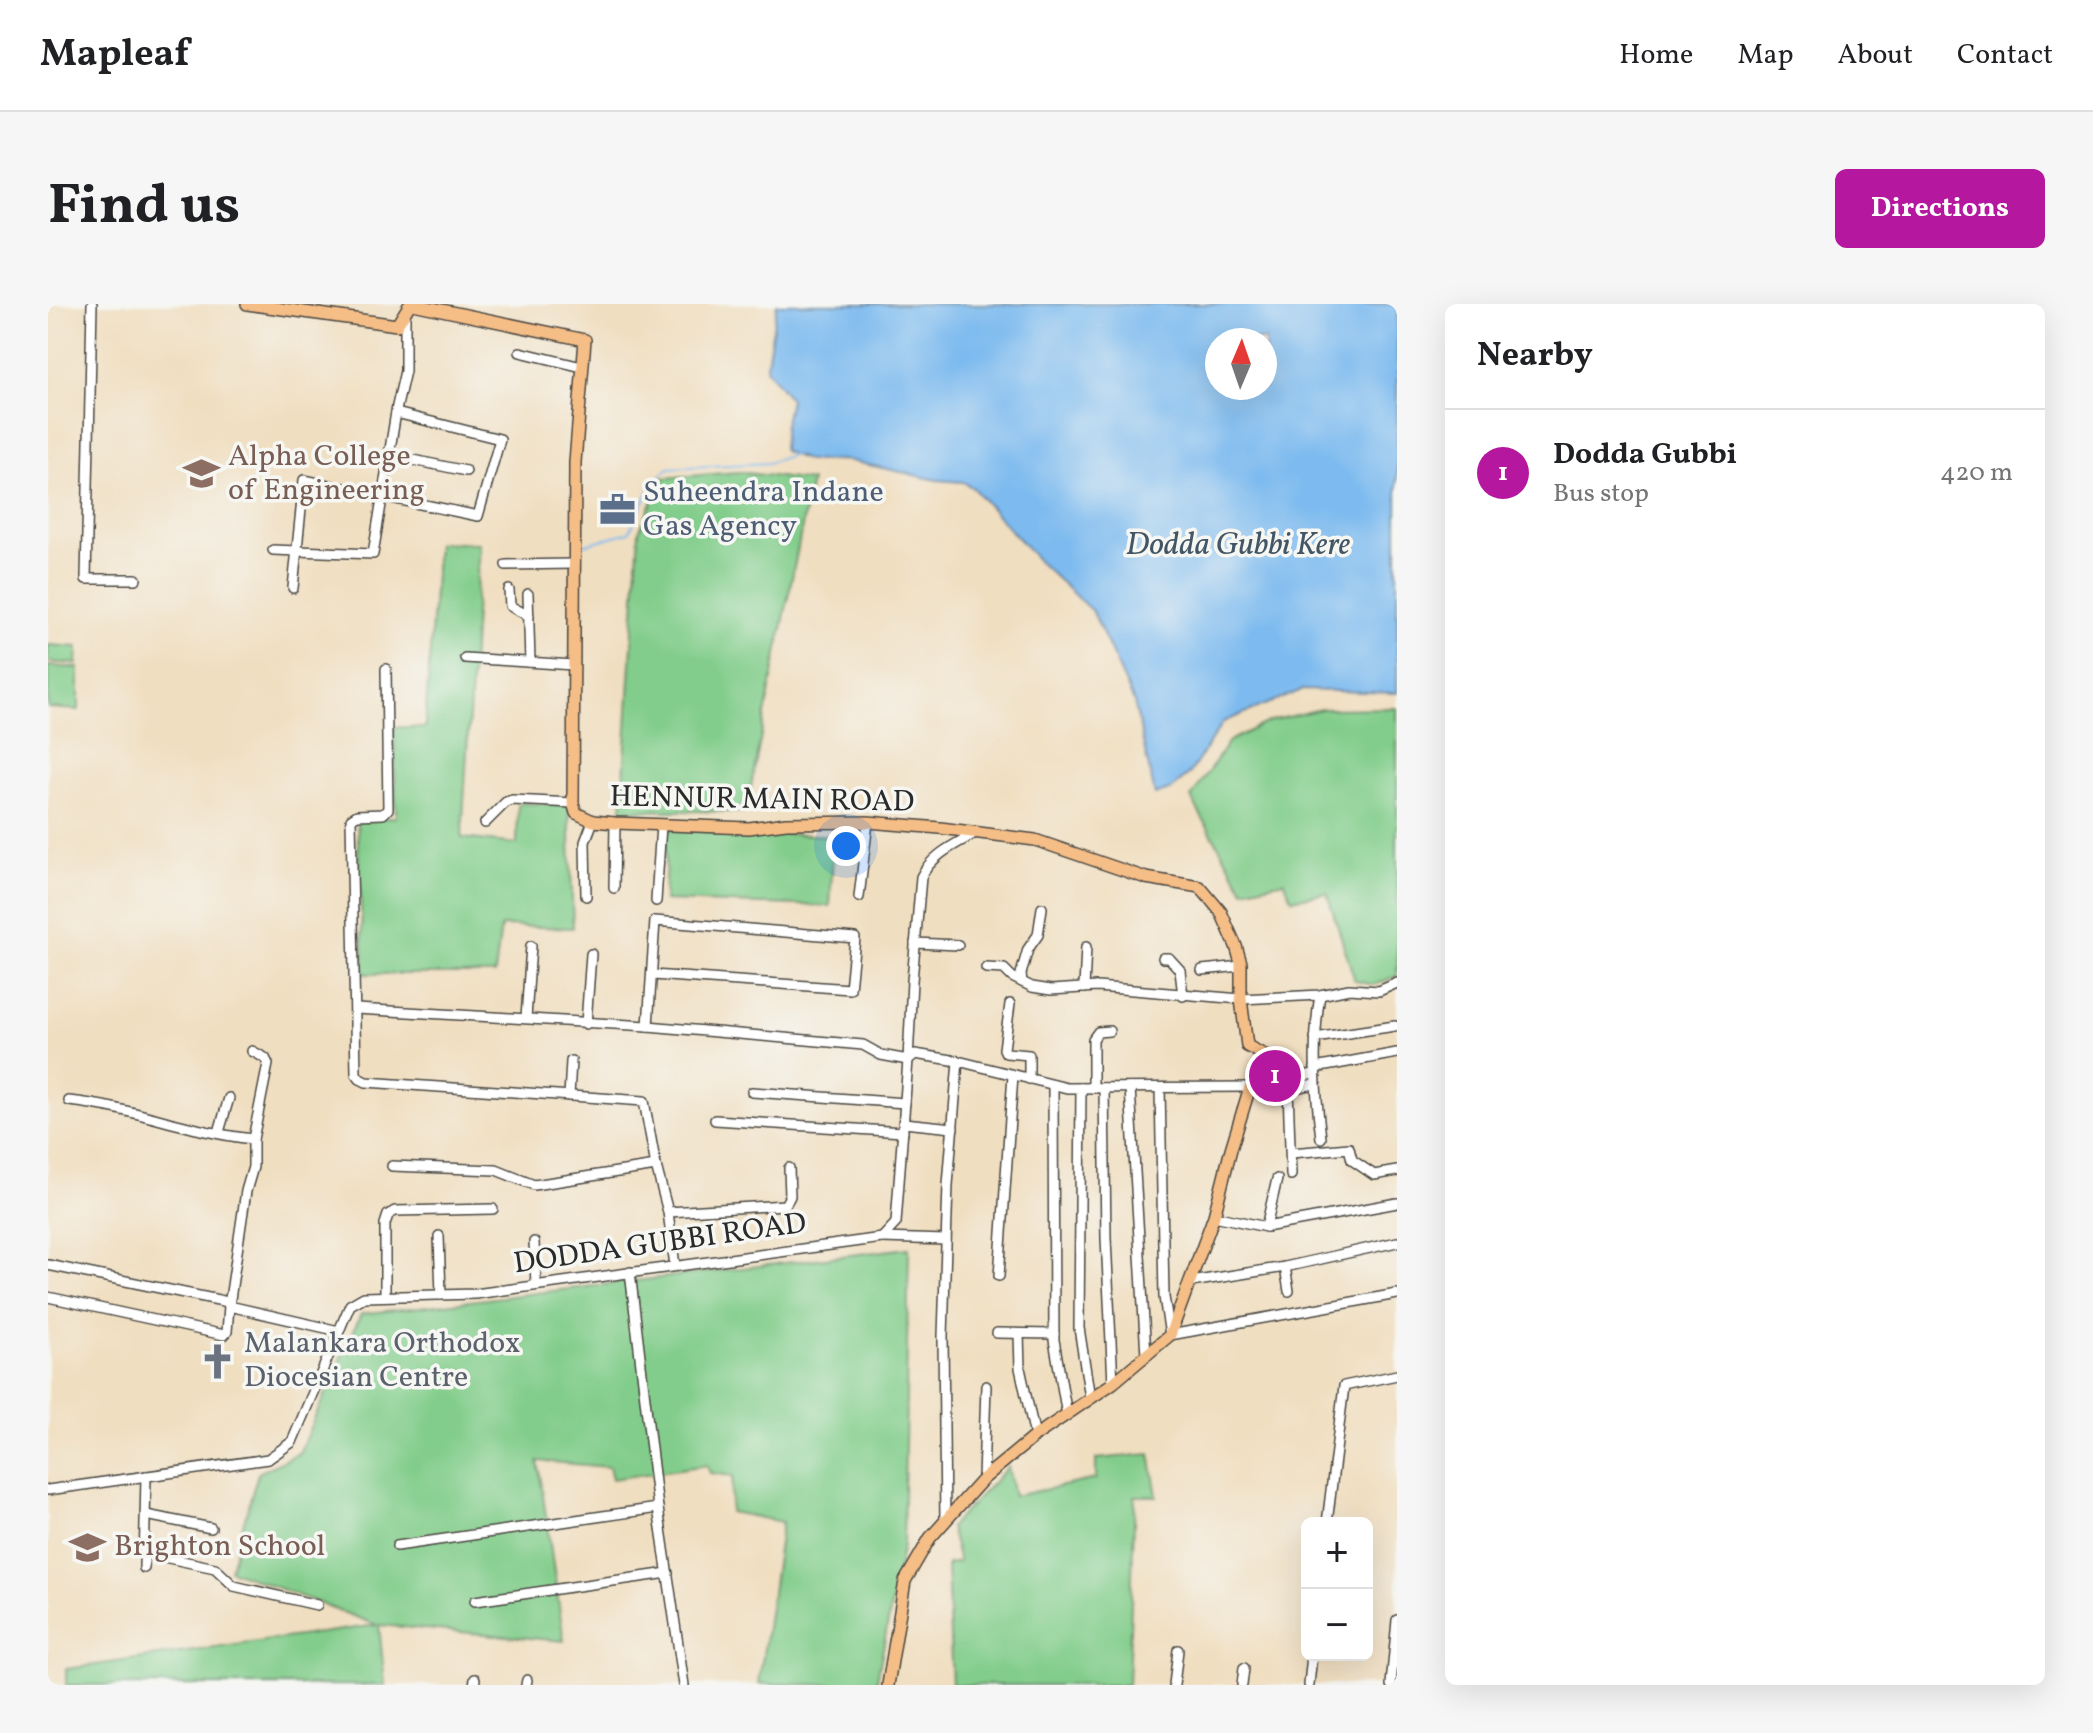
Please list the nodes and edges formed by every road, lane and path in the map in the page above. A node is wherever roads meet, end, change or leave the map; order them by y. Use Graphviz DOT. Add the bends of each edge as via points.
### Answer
graph roads {
  1 [pos="92,304"];
  2 [pos="247,304"];
  3 [pos="409,307"];
  4 [pos="520,352"];
  5 [pos="582,367"];
  6 [pos="396,413"];
  7 [pos="389,455"];
  8 [pos="466,471"];
  9 [pos="383,495"];
  10 [pos="273,550"];
  11 [pos="296,551"];
  12 [pos="575,564"];
  13 [pos="506,565"];
  14 [pos="136,579"];
  15 [pos="293,588"];
  16 [pos="509,590"];
  17 [pos="528,594"];
  18 [pos="529,616"];
  19 [pos="465,658"];
  20 [pos="530,662"];
  21 [pos="574,665"];
  22 [pos="386,669"];
  23 [pos="573,803"];
  24 [pos="593,821"];
  25 [pos="868,822"];
  26 [pos="485,823"];
  27 [pos="615,823"];
  28 [pos="661,825"];
  29 [pos="977,832"];
  30 [pos="614,888"];
  31 [pos="586,896"];
  32 [pos="859,897"];
  33 [pos="656,901"];
  34 [pos="1042,908"];
  35 [pos="915,943"];
  36 [pos="958,945"];
  37 [pos="531,946"];
  38 [pos="1086,947"];
  39 [pos="591,954"];
  40 [pos="1163,958"];
  41 [pos="1241,966"];
  42 [pos="986,968"];
  43 [pos="1202,970"];
  44 [pos="653,975"];
  45 [pos="1022,982"];
  46 [pos="1397,983"];
  47 [pos="1084,988"];
  48 [pos="1320,995"];
  49 [pos="1183,996"];
  50 [pos="1241,999"];
  51 [pos="1010,1004"];
  52 [pos="356,1009"];
  53 [pos="526,1018"];
  54 [pos="586,1024"];
  55 [pos="648,1026"];
  56 [pos="1395,1026"];
  57 [pos="1109,1031"];
  58 [pos="1315,1038"];
  59 [pos="252,1051"];
  60 [pos="1397,1053"];
  61 [pos="908,1060"];
  62 [pos="571,1061"];
  63 [pos="958,1061"];
  64 [pos="1013,1075"];
  65 [pos="1315,1075"];
  66 [pos="1275,1076"];
  67 [pos="1029,1079"];
  68 [pos="1053,1085"];
  69 [pos="1250,1087"];
  70 [pos="1081,1088"];
  71 [pos="1098,1088"];
  72 [pos="1130,1088"];
  73 [pos="1160,1088"];
  74 [pos="1288,1089"];
  75 [pos="752,1092"];
  76 [pos="569,1096"];
  77 [pos="229,1098"];
  78 [pos="69,1101"];
  79 [pos="905,1103"];
  80 [pos="715,1120"];
  81 [pos="903,1128"];
  82 [pos="953,1128"];
  83 [pos="219,1132"];
  84 [pos="1321,1138"];
  85 [pos="253,1139"];
  86 [pos="1291,1153"];
  87 [pos="392,1166"];
  88 [pos="656,1166"];
  89 [pos="789,1168"];
  90 [pos="1397,1171"];
  91 [pos="1291,1175"];
  92 [pos="1277,1179"];
  93 [pos="1397,1203"];
  94 [pos="493,1209"];
  95 [pos="668,1212"];
  96 [pos="1214,1216"];
  97 [pos="1266,1227"];
  98 [pos="439,1236"];
  99 [pos="882,1238"];
  100 [pos="946,1240"];
  101 [pos="534,1242"];
  102 [pos="1397,1242"];
  103 [pos="48,1265"];
  104 [pos="675,1266"];
  105 [pos="1285,1267"];
  106 [pos="630,1272"];
  107 [pos="999,1276"];
  108 [pos="1191,1282"];
  109 [pos="536,1285"];
  110 [pos="1289,1291"];
  111 [pos="1397,1294"];
  112 [pos="441,1295"];
  113 [pos="385,1296"];
  114 [pos="48,1297"];
  115 [pos="228,1304"];
  116 [pos="339,1331"];
  117 [pos="997,1333"];
  118 [pos="1019,1334"];
  119 [pos="1054,1334"];
  120 [pos="1170,1335"];
  121 [pos="1146,1355"];
  122 [pos="1397,1375"];
  123 [pos="1113,1383"];
  124 [pos="986,1386"];
  125 [pos="1090,1398"];
  126 [pos="1067,1415"];
  127 [pos="1035,1436"];
  128 [pos="146,1476"];
  129 [pos="983,1479"];
  130 [pos="48,1490"];
  131 [pos="658,1508"];
  132 [pos="146,1515"];
  133 [pos="1328,1517"];
  134 [pos="945,1522"];
  135 [pos="211,1528"];
  136 [pos="397,1546"];
  137 [pos="145,1553"];
  138 [pos="144,1568"];
  139 [pos="668,1573"];
  140 [pos="475,1601"];
  141 [pos="317,1605"];
  142 [pos="1397,1620"];
  143 [pos="1178,1650"];
  144 [pos="1311,1661"];
  145 [pos="1244,1668"];
  146 [pos="684,1685"];
  147 [pos="888,1685"];
  148 [pos="1174,1685"];
  149 [pos="1242,1685"];
  150 [pos="1309,1685"];
  151 [pos="1391,1685"];
  1 -- 14 [label="street" via="86,579"];
  2 -- 3 [label="main road, HENNUR MAIN ROAD" via="397,325"];
  3 -- 5 [label="main road, HENNUR MAIN ROAD" via="585,340"];
  3 -- 6 [label="street"];
  4 -- 5 [label="street"];
  5 -- 12 [label="main road, HENNUR MAIN ROAD"];
  6 -- 7 [label="street"];
  6 -- 9 [label="street" via="500,439 478,516"];
  7 -- 8 [label="street"];
  7 -- 9 [label="street"];
  9 -- 11 [label="street" via="373,554"];
  9 -- 11 [label="street" via="304,480"];
  10 -- 11 [label="street"];
  11 -- 15 [label="street"];
  12 -- 13 [label="street"];
  12 -- 21 [label="main road, HENNUR MAIN ROAD"];
  16 -- 18 [label="street" via="510,606"];
  17 -- 18 [label="street"];
  18 -- 20 [label="street"];
  19 -- 20 [label="street"];
  20 -- 21 [label="street"];
  21 -- 23 [label="main road, HENNUR MAIN ROAD"];
  22 -- 52 [label="street" via="388,809 351,819"];
  23 -- 24 [label="main road, HENNUR MAIN ROAD" via="576,813"];
  23 -- 26 [label="street" via="512,800"];
  24 -- 27 [label="main road, HENNUR MAIN ROAD"];
  24 -- 31 [label="street" via="585,842"];
  25 -- 28 [label="main road, HENNUR MAIN ROAD" via="749,828"];
  25 -- 29 [label="main road, HENNUR MAIN ROAD"];
  25 -- 32 [label="street"];
  27 -- 28 [label="main road, HENNUR MAIN ROAD"];
  27 -- 30 [label="street"];
  28 -- 33 [label="street"];
  29 -- 35 [label="street" via="941,853 924,871"];
  29 -- 41 [label="main road, HENNUR MAIN ROAD" via="1035,840 1146,878 1200,887 1221,912"];
  34 -- 45 [label="street"];
  35 -- 36 [label="street"];
  35 -- 61 [label="street"];
  37 -- 53 [label="street"];
  38 -- 47 [label="street"];
  39 -- 54 [label="street"];
  40 -- 49 [label="street" via="1180,970"];
  41 -- 43 [label="street"];
  41 -- 50 [label="main road, HENNUR MAIN ROAD"];
  42 -- 45 [label="street" via="1004,969"];
  44 -- 44 [label="street" via="655,921 855,938 850,989"];
  44 -- 55 [label="street"];
  45 -- 47 [label="street" via="1051,990"];
  46 -- 48 [label="street" via="1379,991 1349,989"];
  47 -- 49 [label="street"];
  48 -- 50 [label="street"];
  48 -- 58 [label="street"];
  49 -- 50 [label="street"];
  50 -- 66 [label="main road, HENNUR MAIN ROAD" via="1247,1046 1272,1059"];
  51 -- 67 [label="street" via="1004,1049 1029,1055"];
  52 -- 53 [label="street"];
  52 -- 76 [label="street" via="360,1079"];
  53 -- 54 [label="street"];
  54 -- 55 [label="street"];
  55 -- 61 [label="street" via="863,1045"];
  56 -- 58 [label="street"];
  57 -- 71 [label="street" via="1098,1032 1093,1039"];
  58 -- 65 [label="street"];
  59 -- 85 [label="street" via="268,1064"];
  60 -- 65 [label="street"];
  61 -- 63 [label="street" via="923,1054"];
  61 -- 79 [label="street"];
  62 -- 76 [label="street"];
  63 -- 64 [label="street"];
  63 -- 82 [label="street"];
  64 -- 67 [label="street"];
  64 -- 107 [label="street"];
  65 -- 66 [label="street"];
  65 -- 74 [label="street"];
  65 -- 84 [label="street"];
  66 -- 69 [label="main road"];
  66 -- 74 [label="street"];
  67 -- 68 [label="street"];
  68 -- 70 [label="street"];
  68 -- 119 [label="street"];
  69 -- 73 [label="street"];
  69 -- 96 [label="main road"];
  70 -- 71 [label="street"];
  70 -- 125 [label="street" via="1079,1328"];
  71 -- 72 [label="street"];
  71 -- 123 [label="street"];
  72 -- 73 [label="street"];
  72 -- 121 [label="street"];
  73 -- 120 [label="street" via="1164,1297"];
  74 -- 86 [label="street"];
  75 -- 79 [label="street"];
  76 -- 88 [label="street" via="644,1101"];
  77 -- 83 [label="street"];
  78 -- 83 [label="street"];
  79 -- 81 [label="street"];
  80 -- 81 [label="street"];
  81 -- 82 [label="street"];
  81 -- 99 [label="street" via="896,1223"];
  82 -- 100 [label="street"];
  83 -- 85 [label="street"];
  85 -- 115 [label="street" via="253,1167"];
  86 -- 90 [label="street" via="1349,1148 1352,1160 1374,1175"];
  86 -- 91 [label="street"];
  87 -- 88 [label="street" via="496,1170 534,1185"];
  88 -- 95 [label="street"];
  89 -- 95 [label="street" via="790,1196 785,1205"];
  92 -- 97 [label="street"];
  93 -- 97 [label="street"];
  94 -- 113 [label="street" via="388,1215"];
  95 -- 104 [label="street"];
  96 -- 97 [label="street"];
  96 -- 108 [label="main road"];
  98 -- 112 [label="street"];
  99 -- 100 [label="street, DODDA GUBBI ROAD"];
  99 -- 104 [label="street, DODDA GUBBI ROAD"];
  100 -- 134 [label="street"];
  101 -- 109 [label="street"];
  102 -- 105 [label="street"];
  103 -- 115 [label="street"];
  104 -- 106 [label="street, DODDA GUBBI ROAD"];
  105 -- 108 [label="street"];
  105 -- 110 [label="street"];
  106 -- 109 [label="street, DODDA GUBBI ROAD"];
  106 -- 131 [label="street"];
  108 -- 120 [label="main road"];
  109 -- 112 [label="street, DODDA GUBBI ROAD"];
  111 -- 120 [label="street"];
  112 -- 113 [label="street, DODDA GUBBI ROAD"];
  113 -- 116 [label="street, DODDA GUBBI ROAD" via="364,1297 350,1305"];
  114 -- 115 [label="street" via="224,1335"];
  115 -- 116 [label="street"];
  116 -- 128 [label="street, DODDA GUBBI ROAD" via="292,1442 268,1459"];
  117 -- 118 [label="street"];
  118 -- 119 [label="street"];
  118 -- 127 [label="street" via="1020,1368"];
  119 -- 126 [label="street"];
  120 -- 121 [label="main road"];
  121 -- 123 [label="main road"];
  122 -- 133 [label="street" via="1342,1390"];
  123 -- 125 [label="main road"];
  124 -- 129 [label="street"];
  125 -- 126 [label="main road"];
  126 -- 127 [label="main road"];
  127 -- 129 [label="main road"];
  128 -- 130 [label="street, DODDA GUBBI ROAD"];
  128 -- 132 [label="street"];
  129 -- 134 [label="main road"];
  131 -- 136 [label="street"];
  131 -- 139 [label="street"];
  132 -- 135 [label="street"];
  132 -- 137 [label="street"];
  134 -- 147 [label="main road" via="905,1581"];
  137 -- 138 [label="street"];
  137 -- 141 [label="street" via="215,1568 234,1586"];
  139 -- 140 [label="street"];
  139 -- 146 [label="street"];
  142 -- 151 [label="street"];
  143 -- 148 [label="street"];
  144 -- 150 [label="street"];
  145 -- 149 [label="street"];
}
